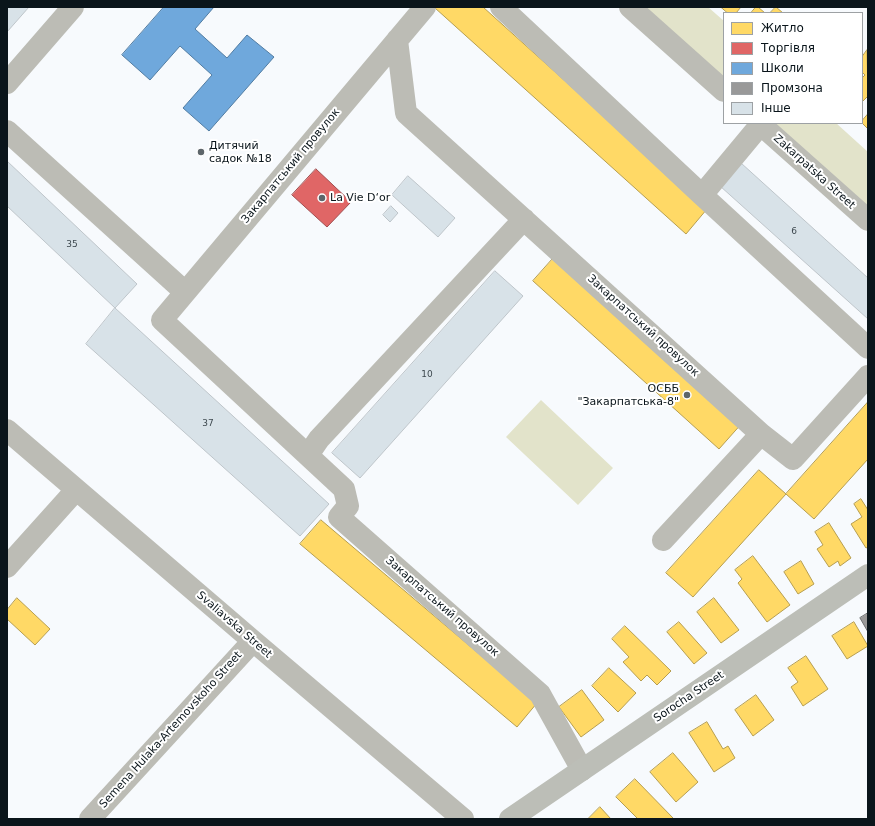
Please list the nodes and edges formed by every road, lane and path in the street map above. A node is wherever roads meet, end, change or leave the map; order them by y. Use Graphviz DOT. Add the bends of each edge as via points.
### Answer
graph roads {
  1 [pos="73,7"];
  2 [pos="425,7"];
  3 [pos="501,7"];
  4 [pos="630,7"];
  5 [pos="397,40"];
  6 [pos="7,83"];
  7 [pos="723,91"];
  8 [pos="760,124"];
  9 [pos="7,131"];
  10 [pos="702,195"];
  11 [pos="524,219"];
  12 [pos="868,220"];
  13 [pos="185,292"];
  14 [pos="868,348"];
  15 [pos="868,376"];
  16 [pos="7,430"];
  17 [pos="761,434"];
  18 [pos="308,455"];
  19 [pos="76,490"];
  20 [pos="664,540"];
  21 [pos="7,567"];
  22 [pos="868,575"];
  23 [pos="253,641"];
  24 [pos="582,770"];
  25 [pos="90,819"];
  26 [pos="463,819"];
  27 [pos="510,819"];
  1 -- 6 [label="street"];
  2 -- 5 [label="street, Закарпатський провулок"];
  3 -- 10 [label="street"];
  4 -- 7 [label="street"];
  5 -- 11 [label="street, Закарпатський провулок" via="406,113"];
  5 -- 13 [label="street, Закарпатський провулок"];
  8 -- 10 [label="street"];
  8 -- 12 [label="street, Zakarpatska Street"];
  9 -- 13 [label="street"];
  10 -- 14 [label="street"];
  11 -- 17 [label="street, Закарпатський провулок"];
  11 -- 18 [label="street" via="319,439"];
  13 -- 18 [label="street, Закарпатський провулок" via="162,320"];
  15 -- 17 [label="street, Закарпатський провулок" via="794,459"];
  16 -- 19 [label="street, Svaliavska Street"];
  17 -- 20 [label="street"];
  18 -- 24 [label="street, Закарпатський провулок" via="344,489 348,506 339,517 540,694"];
  19 -- 21 [label="street"];
  19 -- 23 [label="street, Svaliavska Street"];
  22 -- 24 [label="main road, Sorocha Street"];
  23 -- 25 [label="street, Semena Hulaka-Artemovskoho Street"];
  23 -- 26 [label="street, Svaliavska Street"];
  24 -- 27 [label="main road, Sorocha Street"];
}
